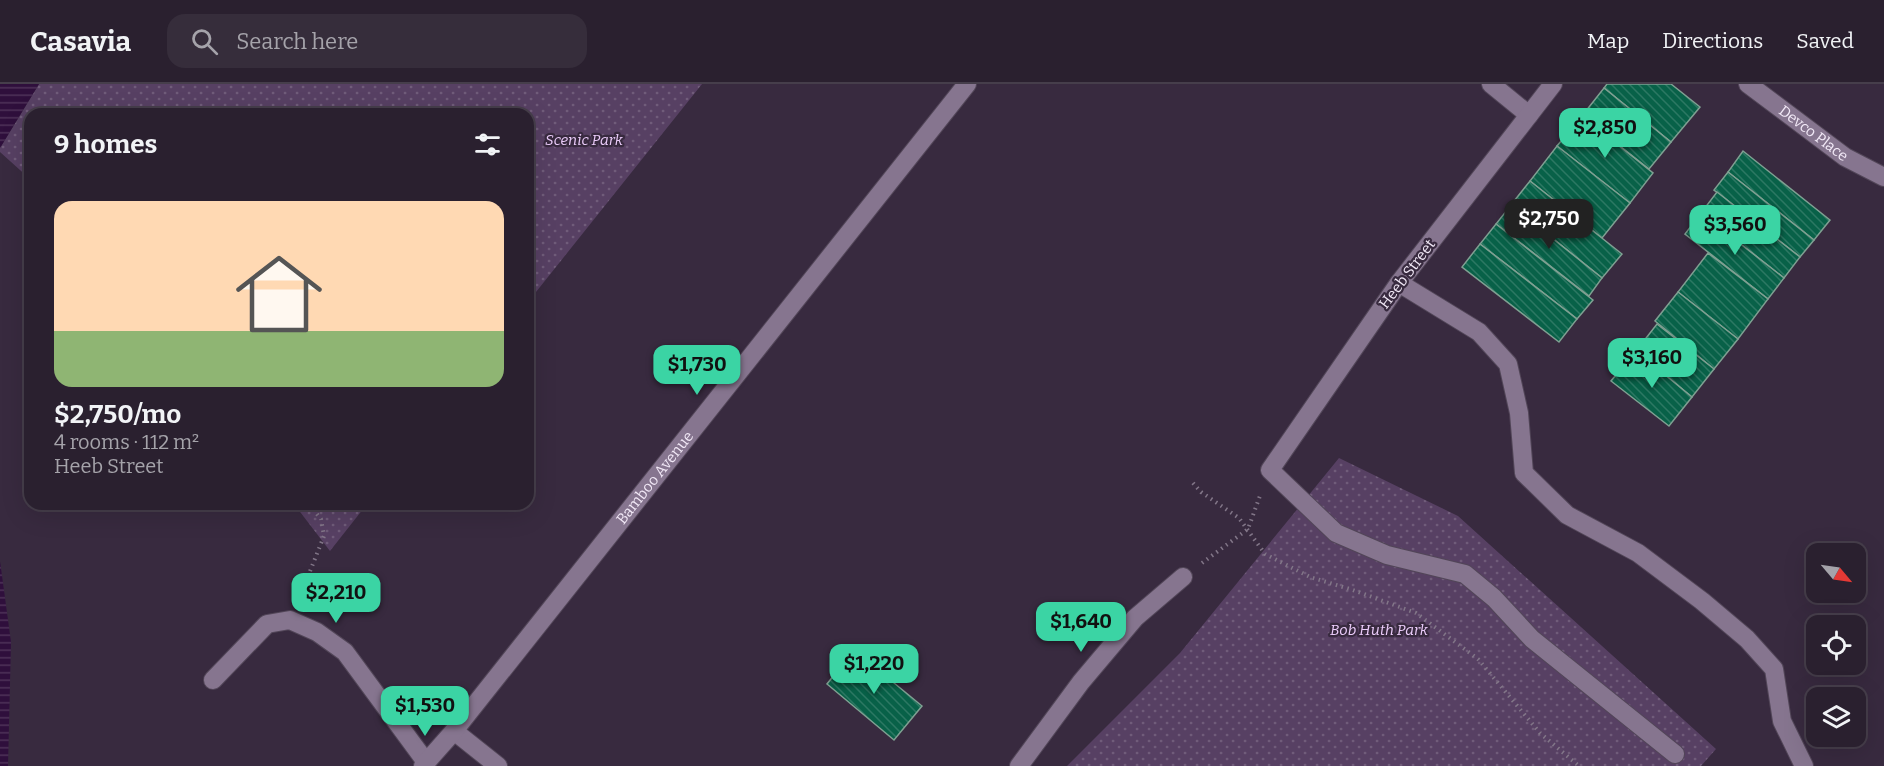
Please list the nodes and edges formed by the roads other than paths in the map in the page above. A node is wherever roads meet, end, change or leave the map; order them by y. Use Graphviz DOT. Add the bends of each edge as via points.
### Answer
graph roads {
  1 [pos="967,84"];
  2 [pos="1491,84"];
  3 [pos="1553,84"];
  4 [pos="1748,84"];
  5 [pos="1529,115"];
  6 [pos="1884,177"];
  7 [pos="1400,283"];
  8 [pos="1183,577"];
  9 [pos="213,680"];
  10 [pos="454,731"];
  11 [pos="1675,754"];
  12 [pos="425,764"];
  13 [pos="498,766"];
  14 [pos="1020,766"];
  15 [pos="1804,766"];
  1 -- 10 [label="street, Bamboo Avenue"];
  2 -- 5 [label="street"];
  3 -- 5 [label="street, Heeb Street"];
  4 -- 6 [label="street, Devco Place" via="1845,157"];
  5 -- 7 [label="street, Heeb Street"];
  7 -- 11 [label="street, Heeb Street" via="1270,470 1336,533 1387,555 1466,574 1532,639"];
  7 -- 15 [label="street" via="1479,332 1508,364 1519,413 1524,473 1567,515 1638,553 1702,601 1747,639 1774,669 1782,722"];
  8 -- 14 [label="street" via="1127,627"];
  9 -- 12 [label="street" via="267,624 290,620 317,632 345,652"];
  10 -- 12 [label="street, Bamboo Avenue"];
  10 -- 13 [label="street"];
}
